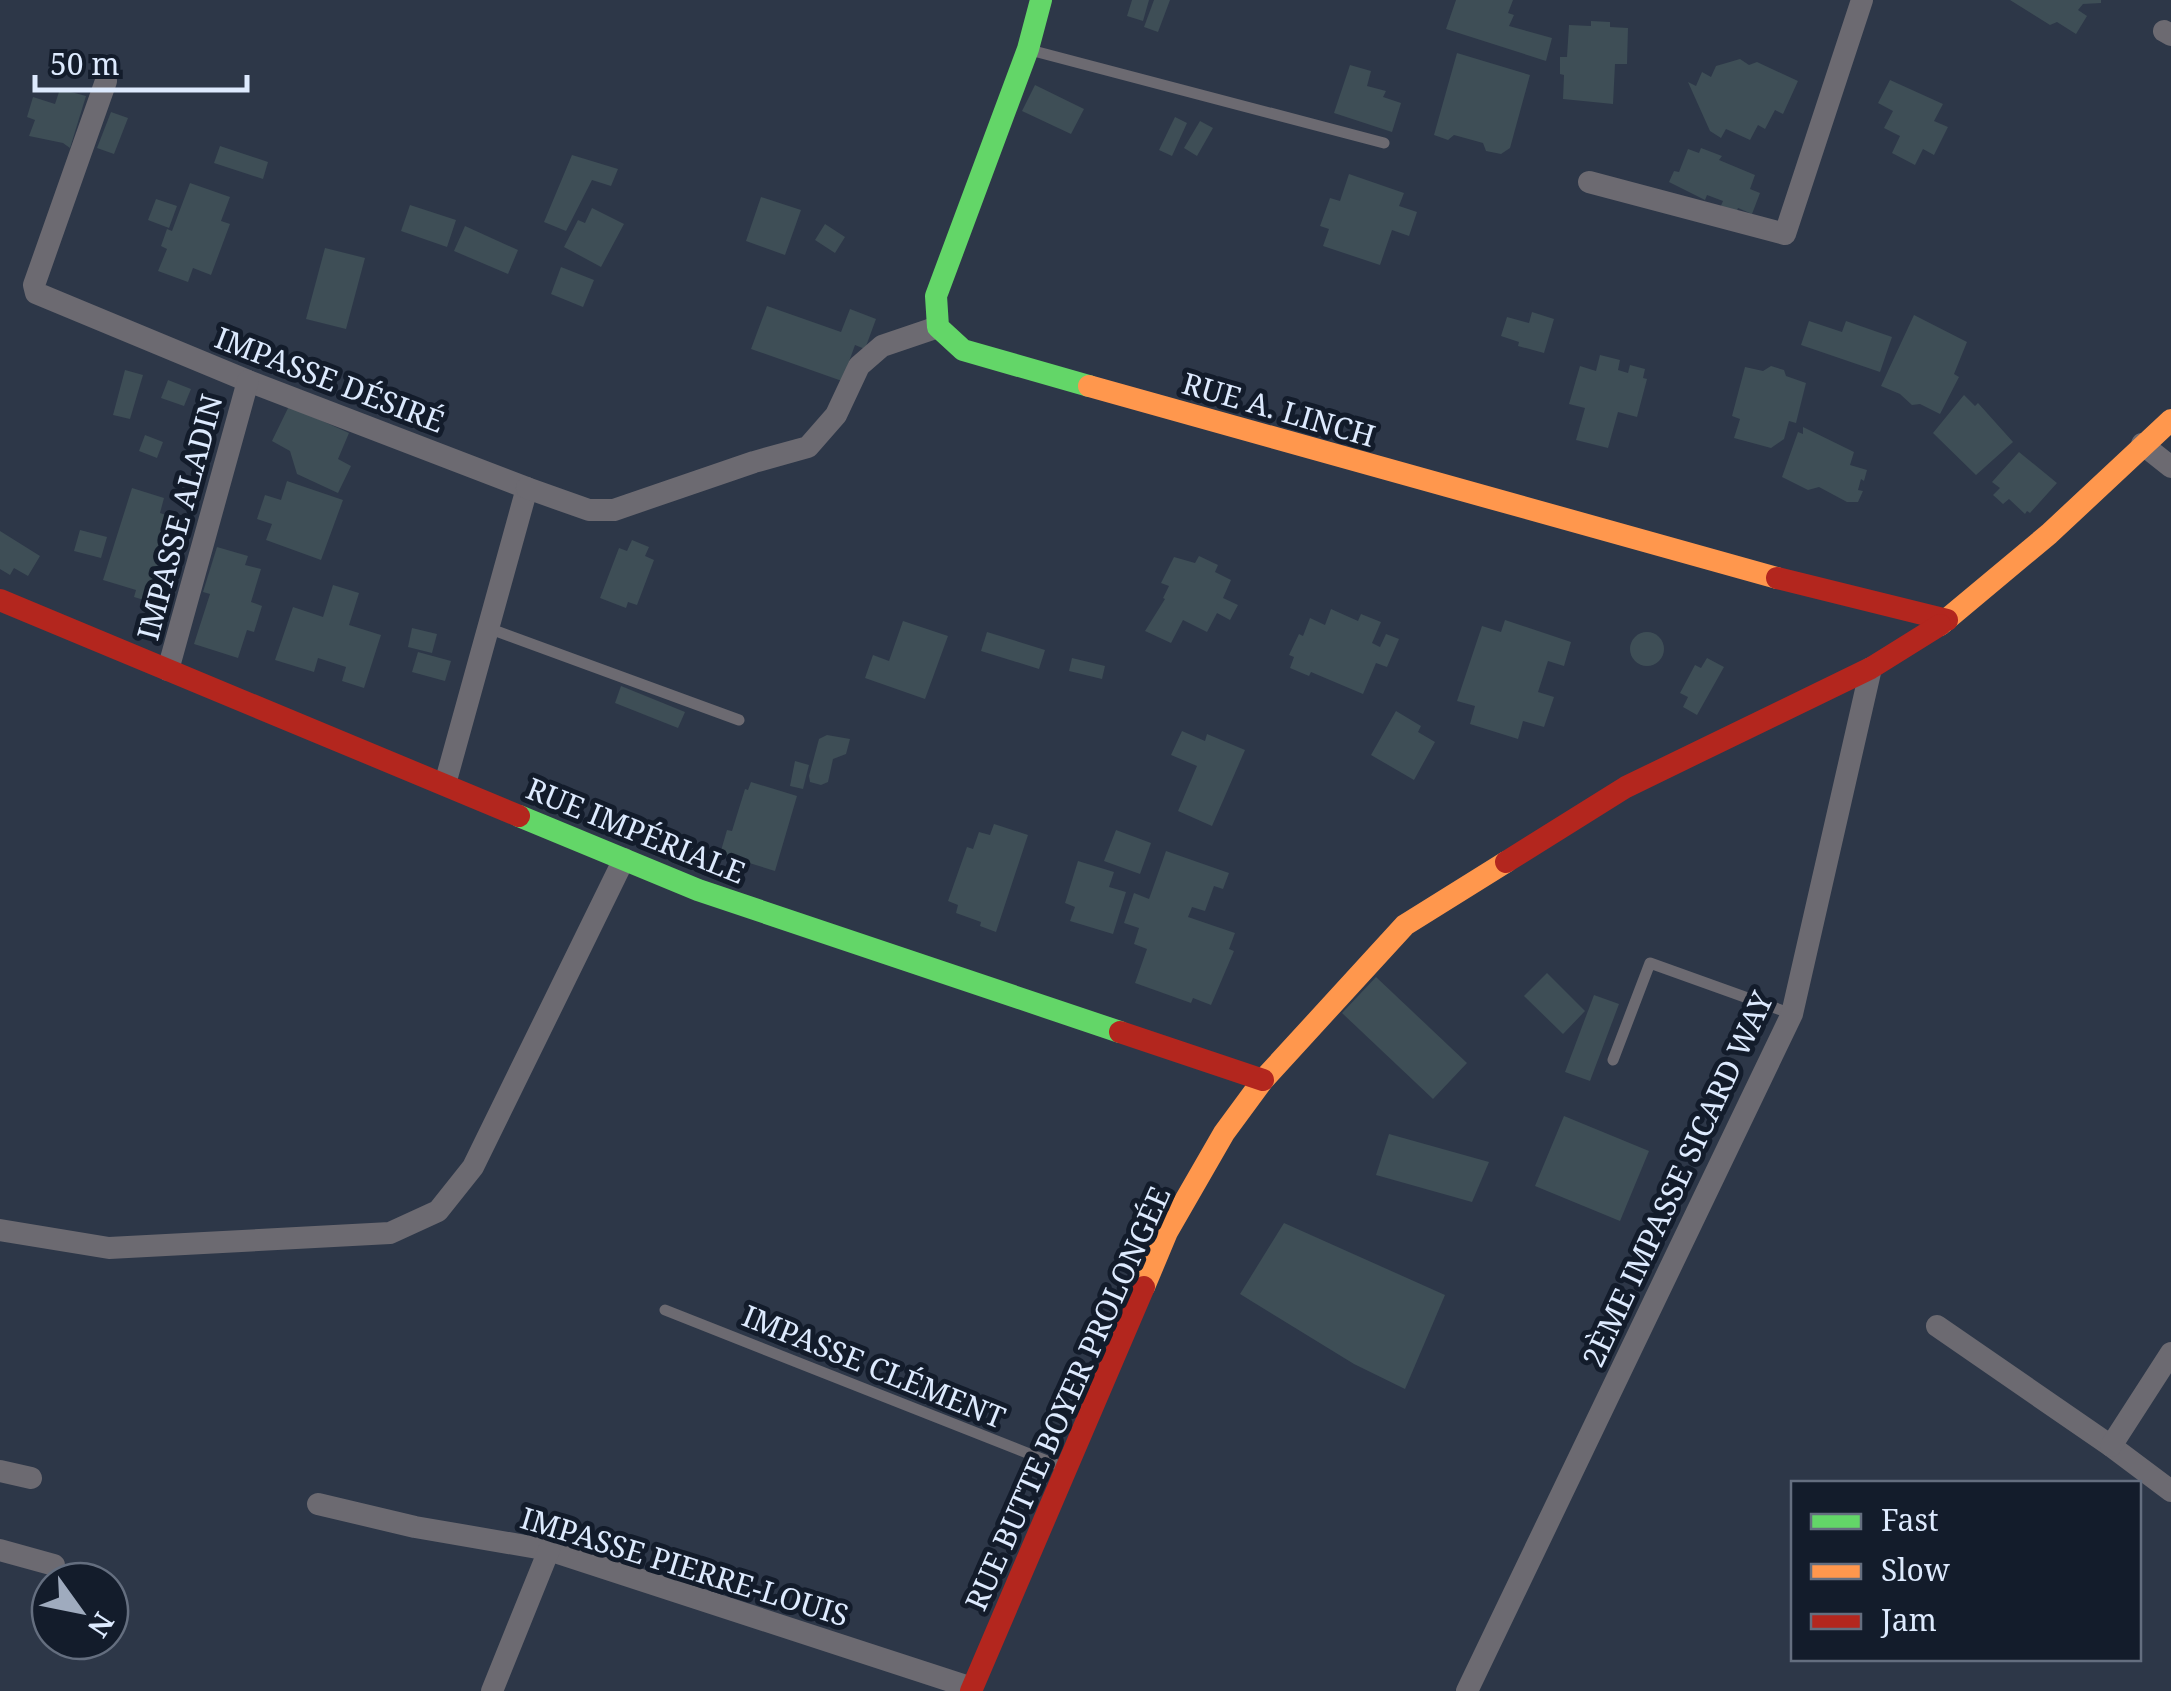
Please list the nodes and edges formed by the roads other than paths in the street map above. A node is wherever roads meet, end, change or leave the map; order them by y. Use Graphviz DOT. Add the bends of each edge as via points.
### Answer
graph roads {
  1 [pos="1041,0"];
  2 [pos="1862,0"];
  3 [pos="1028,49"];
  4 [pos="106,81"];
  5 [pos="1384,143"];
  6 [pos="1589,182"];
  7 [pos="938,327"];
  8 [pos="248,380"];
  9 [pos="2171,420"];
  10 [pos="2142,444"];
  11 [pos="2171,467"];
  12 [pos="527,488"];
  13 [pos="0,600"];
  14 [pos="1947,620"];
  15 [pos="488,628"];
  16 [pos="1871,668"];
  17 [pos="168,670"];
  18 [pos="739,720"];
  19 [pos="444,784"];
  20 [pos="624,859"];
  21 [pos="1792,1014"];
  22 [pos="1614,1060"];
  23 [pos="1263,1080"];
  24 [pos="0,1230"];
  25 [pos="665,1310"];
  26 [pos="1937,1326"];
  27 [pos="2171,1354"];
  28 [pos="2110,1446"];
  29 [pos="1064,1468"];
  30 [pos="0,1470"];
  31 [pos="31,1478"];
  32 [pos="2171,1492"];
  33 [pos="318,1504"];
  34 [pos="0,1550"];
  35 [pos="549,1550"];
  36 [pos="40,1561"];
  37 [pos="971,1689"];
  38 [pos="492,1691"];
  39 [pos="1467,1691"];
  1 -- 3 [label="street"];
  2 -- 6 [label="street" via="1786,234"];
  3 -- 5 [label="lane"];
  3 -- 7 [label="street" via="936,296"];
  4 -- 8 [label="street, IMPASSE DÉSIRÉ" via="34,290"];
  7 -- 12 [label="street, IMPASSE DÉSIRÉ" via="882,346 859,366 836,415 808,447 614,510 589,510"];
  7 -- 14 [label="street, RUE A. LINCH" via="963,350 1720,564"];
  8 -- 12 [label="street, IMPASSE DÉSIRÉ"];
  8 -- 17 [label="street, IMPASSE ALADIN"];
  9 -- 10 [label="street, RUE BUTTE BOYER PROLONGÉE"];
  10 -- 11 [label="street"];
  10 -- 14 [label="street, RUE BUTTE BOYER PROLONGÉE"];
  12 -- 15 [label="street"];
  13 -- 17 [label="street, RUE IMPÉRIALE"];
  14 -- 16 [label="street, RUE BUTTE BOYER PROLONGÉE"];
  15 -- 18 [label="lane"];
  15 -- 19 [label="street"];
  16 -- 21 [label="street, 2ÈME IMPASSE SICARD WAY"];
  16 -- 23 [label="street, RUE BUTTE BOYER PROLONGÉE" via="1626,787 1404,924"];
  17 -- 19 [label="street, RUE IMPÉRIALE"];
  19 -- 20 [label="street, RUE IMPÉRIALE"];
  20 -- 23 [label="street, RUE IMPÉRIALE" via="698,890"];
  20 -- 24 [label="street" via="473,1167 438,1210 390,1233 109,1248"];
  21 -- 22 [label="lane" via="1650,963"];
  21 -- 39 [label="street, 2ÈME IMPASSE SICARD WAY"];
  23 -- 29 [label="street, RUE BUTTE BOYER PROLONGÉE" via="1224,1132 1167,1232"];
  25 -- 29 [label="lane, IMPASSE CLÉMENT"];
  26 -- 28 [label="street"];
  27 -- 28 [label="street"];
  28 -- 32 [label="street"];
  29 -- 37 [label="street, RUE BUTTE BOYER PROLONGÉE"];
  30 -- 31 [label="street"];
  33 -- 35 [label="street, IMPASSE PIERRE-LOUIS"];
  34 -- 36 [label="street"];
  35 -- 37 [label="street, IMPASSE PIERRE-LOUIS"];
  35 -- 38 [label="street"];
}
